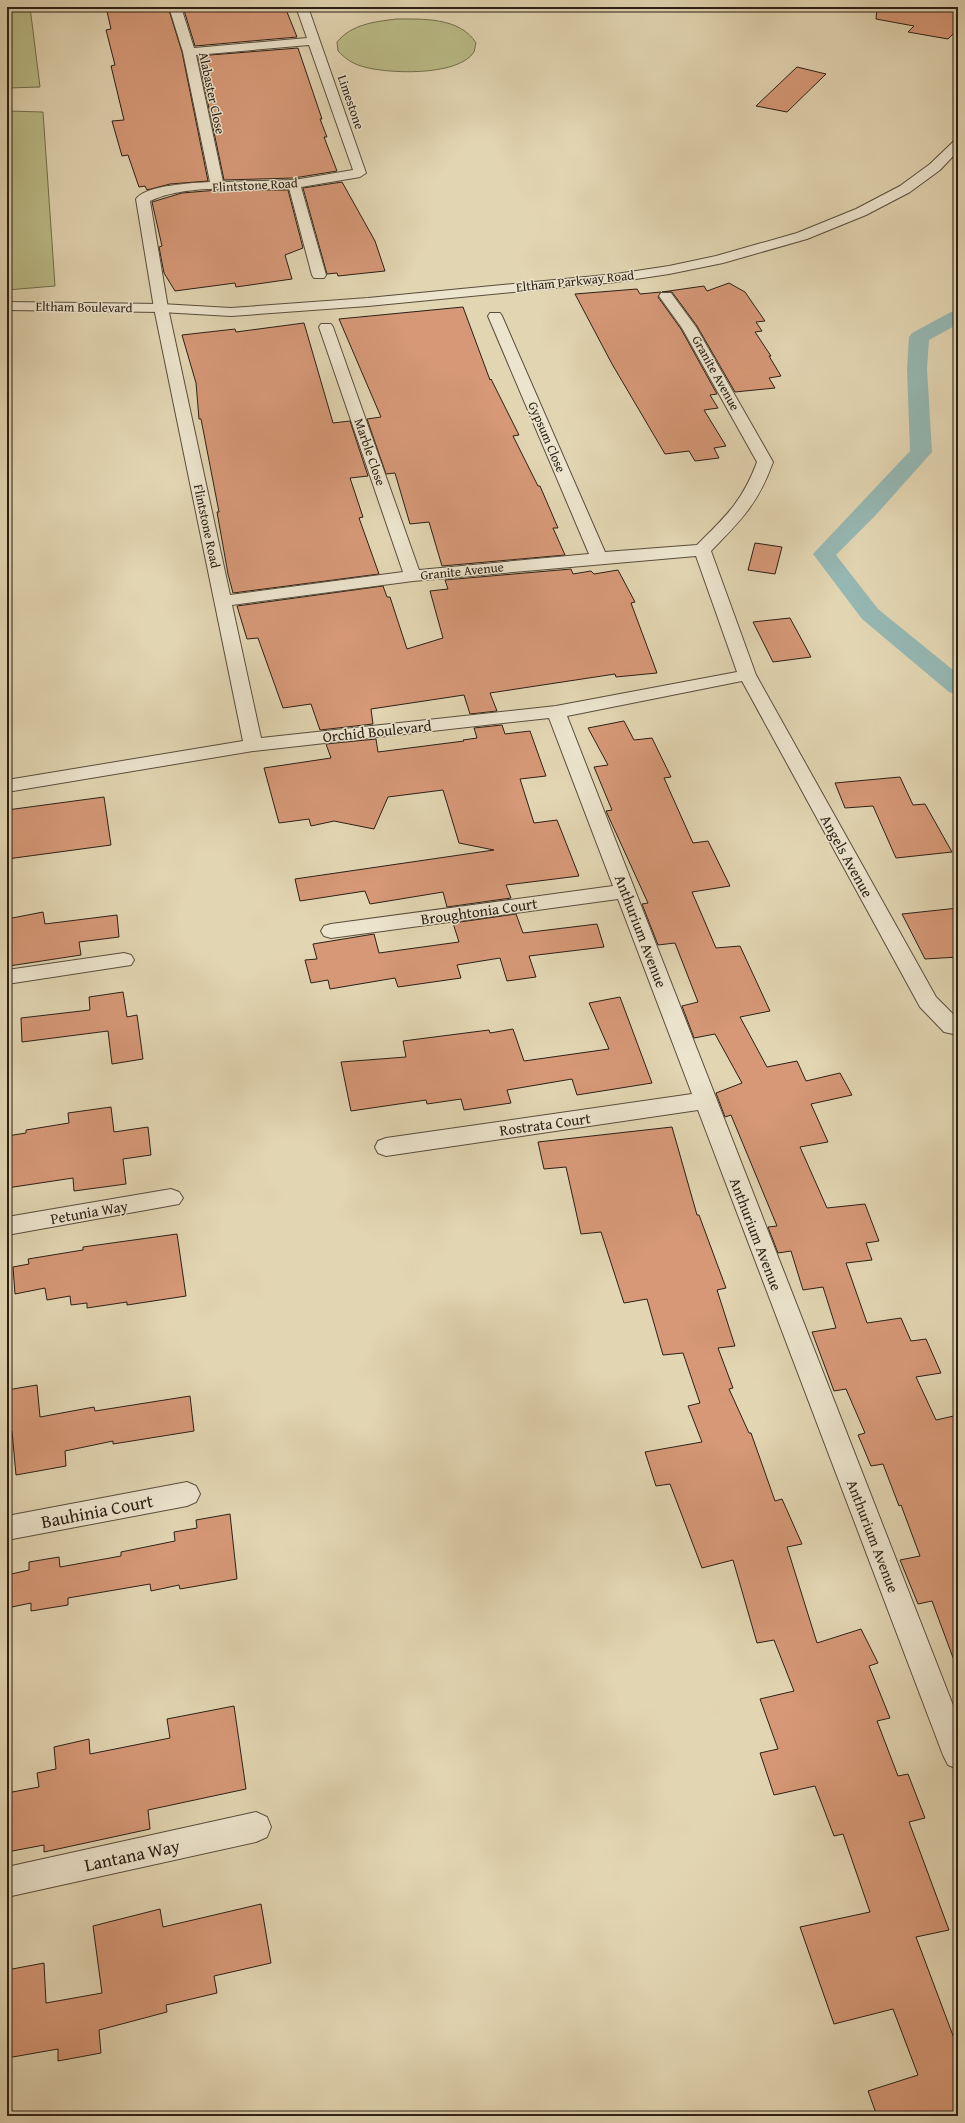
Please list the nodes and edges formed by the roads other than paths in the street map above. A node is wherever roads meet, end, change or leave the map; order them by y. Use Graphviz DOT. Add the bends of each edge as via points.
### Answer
graph roads {
  1 [pos="175,7"];
  2 [pos="302,7"];
  3 [pos="314,41"];
  4 [pos="189,52"];
  5 [pos="958,144"];
  6 [pos="360,173"];
  7 [pos="294,184"];
  8 [pos="217,186"];
  9 [pos="319,275"];
  10 [pos="666,296"];
  11 [pos="7,306"];
  12 [pos="161,308"];
  13 [pos="495,316"];
  14 [pos="326,327"];
  15 [pos="702,550"];
  16 [pos="599,558"];
  17 [pos="413,576"];
  18 [pos="223,601"];
  19 [pos="747,675"];
  20 [pos="556,712"];
  21 [pos="253,745"];
  22 [pos="7,786"];
  23 [pos="626,891"];
  24 [pos="331,931"];
  25 [pos="124,960"];
  26 [pos="7,977"];
  27 [pos="958,1027"];
  28 [pos="705,1101"];
  29 [pos="386,1147"];
  30 [pos="171,1198"];
  31 [pos="7,1226"];
  32 [pos="187,1494"];
  33 [pos="7,1528"];
  34 [pos="958,1755"];
  35 [pos="256,1827"];
  36 [pos="7,1882"];
  1 -- 4 [label="street, Alabaster Close"];
  2 -- 3 [label="street, Limestone"];
  3 -- 4 [label="street"];
  3 -- 6 [label="street, Limestone"];
  4 -- 8 [label="street, Alabaster Close"];
  5 -- 12 [label="street, Eltham Parkway Road" via="935,167 905,189 861,212 802,236 718,260 670,270 315,306 231,312"];
  6 -- 7 [label="street, Flintstone Road"];
  7 -- 8 [label="street, Flintstone Road"];
  7 -- 9 [label="street"];
  8 -- 12 [label="street, Flintstone Road" via="151,194 143,199"];
  10 -- 15 [label="street, Granite Avenue" via="690,327 765,462 757,484 741,510"];
  11 -- 12 [label="street, Eltham Boulevard"];
  12 -- 18 [label="street, Flintstone Road"];
  13 -- 16 [label="street, Gypsum Close"];
  14 -- 17 [label="street, Marble Close"];
  15 -- 16 [label="street, Granite Avenue"];
  15 -- 19 [label="street"];
  16 -- 17 [label="street, Granite Avenue"];
  17 -- 18 [label="street, Granite Avenue"];
  18 -- 21 [label="street, Flintstone Road"];
  19 -- 20 [label="street, Orchid Boulevard"];
  19 -- 27 [label="street, Angels Avenue" via="928,1002 952,1026"];
  20 -- 21 [label="street, Orchid Boulevard"];
  20 -- 23 [label="street, Anthurium Avenue"];
  21 -- 22 [label="street, Orchid Boulevard"];
  23 -- 24 [label="street, Broughtonia Court"];
  23 -- 28 [label="street, Anthurium Avenue"];
  25 -- 26 [label="street"];
  28 -- 29 [label="street, Rostrata Court"];
  28 -- 34 [label="street, Anthurium Avenue"];
  30 -- 31 [label="street, Petunia Way"];
  32 -- 33 [label="street, Bauhinia Court"];
  35 -- 36 [label="street, Lantana Way"];
}
